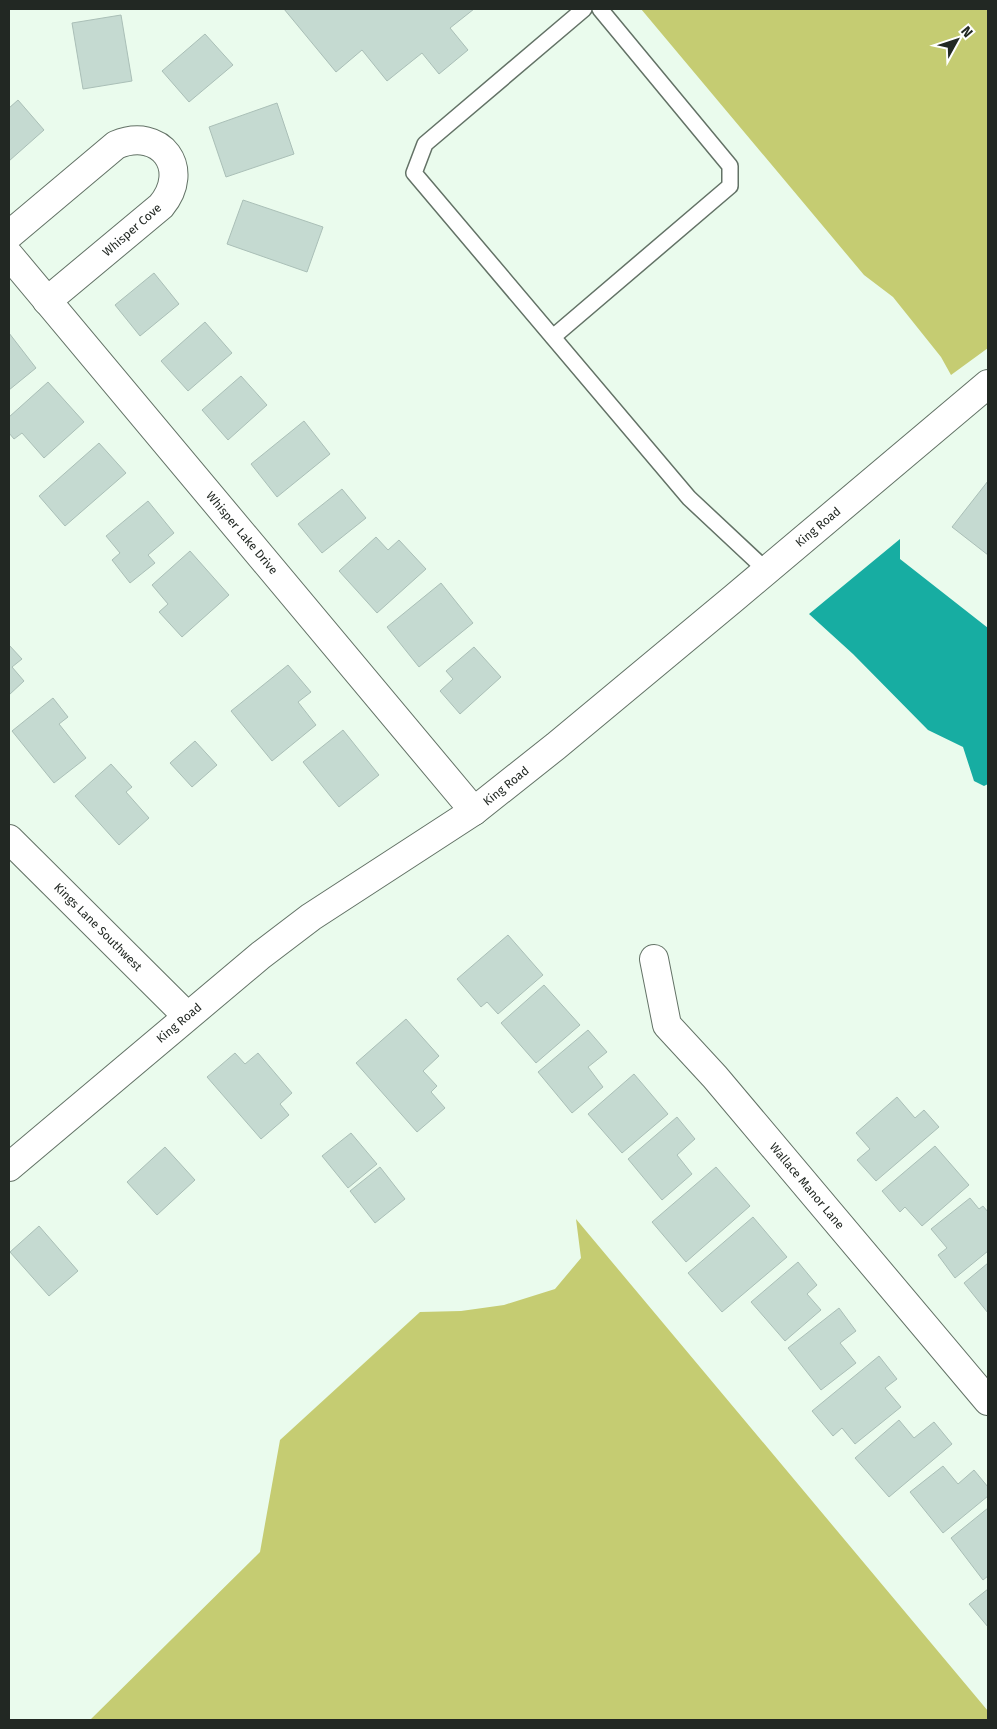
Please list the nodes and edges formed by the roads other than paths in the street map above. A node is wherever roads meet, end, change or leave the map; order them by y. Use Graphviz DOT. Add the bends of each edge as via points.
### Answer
graph roads {
  1 [pos="584,9"];
  2 [pos="600,9"];
  3 [pos="9,235"];
  4 [pos="9,255"];
  5 [pos="47,302"];
  6 [pos="553,337"];
  7 [pos="988,386"];
  8 [pos="767,571"];
  9 [pos="474,811"];
  10 [pos="9,839"];
  11 [pos="654,959"];
  12 [pos="187,1016"];
  13 [pos="9,1167"];
  14 [pos="988,1401"];
  1 -- 6 [label="lane" via="425,144 414,173"];
  2 -- 6 [label="lane" via="730,166 730,186"];
  3 -- 5 [label="street, Whisper Cove" via="116,145 140,139 163,150 170,160 174,172 168,197"];
  4 -- 5 [label="street, Whisper Lake Drive"];
  5 -- 9 [label="street, Whisper Lake Drive"];
  6 -- 8 [label="lane" via="689,498"];
  7 -- 8 [label="street, King Road"];
  8 -- 9 [label="street, King Road"];
  9 -- 12 [label="street, King Road" via="312,917"];
  10 -- 12 [label="street, Kings Lane Southwest"];
  11 -- 14 [label="street, Wallace Manor Lane" via="667,1025 715,1077"];
  12 -- 13 [label="street, King Road"];
}
